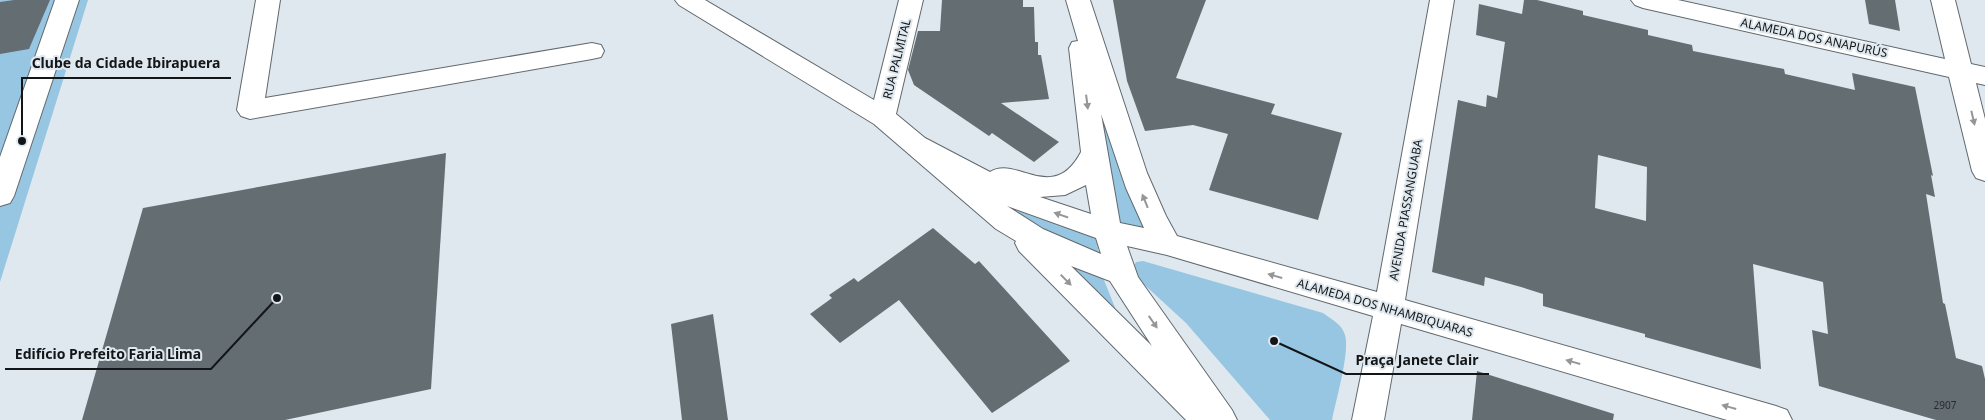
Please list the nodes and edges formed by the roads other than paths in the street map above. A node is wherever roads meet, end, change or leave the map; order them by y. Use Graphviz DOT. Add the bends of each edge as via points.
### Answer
graph roads {
  1 [pos="67,0"];
  2 [pos="268,0"];
  3 [pos="687,0"];
  4 [pos="912,0"];
  5 [pos="1078,0"];
  6 [pos="1442,0"];
  7 [pos="1643,0"];
  8 [pos="1943,0"];
  9 [pos="1092,49"];
  10 [pos="592,51"];
  11 [pos="1973,73"];
  12 [pos="883,117"];
  13 [pos="917,145"];
  14 [pos="1094,153"];
  15 [pos="960,168"];
  16 [pos="1985,171"];
  17 [pos="0,196"];
  18 [pos="1006,221"];
  19 [pos="1107,231"];
  20 [pos="1167,244"];
  21 [pos="1121,272"];
  22 [pos="1389,309"];
  23 [pos="1206,420"];
  24 [pos="1221,420"];
  25 [pos="1368,420"];
  26 [pos="1776,420"];
  1 -- 17 [label="street"];
  2 -- 10 [label="street" via="250,110"];
  3 -- 12 [label="street"];
  4 -- 12 [label="street, RUA PALMITAL"];
  5 -- 9 [label="street"];
  6 -- 22 [label="street, AVENIDA PIASSANGUABA"];
  7 -- 11 [label="street, ALAMEDA DOS ANAPURÚS"];
  8 -- 11 [label="street"];
  9 -- 14 [label="street, one-way" via="1081,48"];
  20 -- 9 [label="street, one-way" via="1138,183"];
  11 -- 16 [label="street, one-way"];
  12 -- 13 [label="street"];
  13 -- 15 [label="street, ALAMEDA DOS NHAMBIQUARAS"];
  13 -- 18 [label="street"];
  14 -- 15 [label="street" via="1074,181 1050,187 1033,186"];
  14 -- 19 [label="street"];
  19 -- 15 [label="street, ALAMEDA DOS NHAMBIQUARAS, one-way" via="1021,201"];
  18 -- 21 [label="street" via="1063,252"];
  18 -- 23 [label="street, one-way"];
  19 -- 20 [label="street, ALAMEDA DOS NHAMBIQUARAS"];
  19 -- 21 [label="street"];
  22 -- 20 [label="street, ALAMEDA DOS NHAMBIQUARAS, one-way"];
  21 -- 24 [label="street, one-way" via="1124,282"];
  22 -- 25 [label="street, AVENIDA PIASSANGUABA"];
  26 -- 22 [label="street, ALAMEDA DOS NHAMBIQUARAS, one-way"];
}
